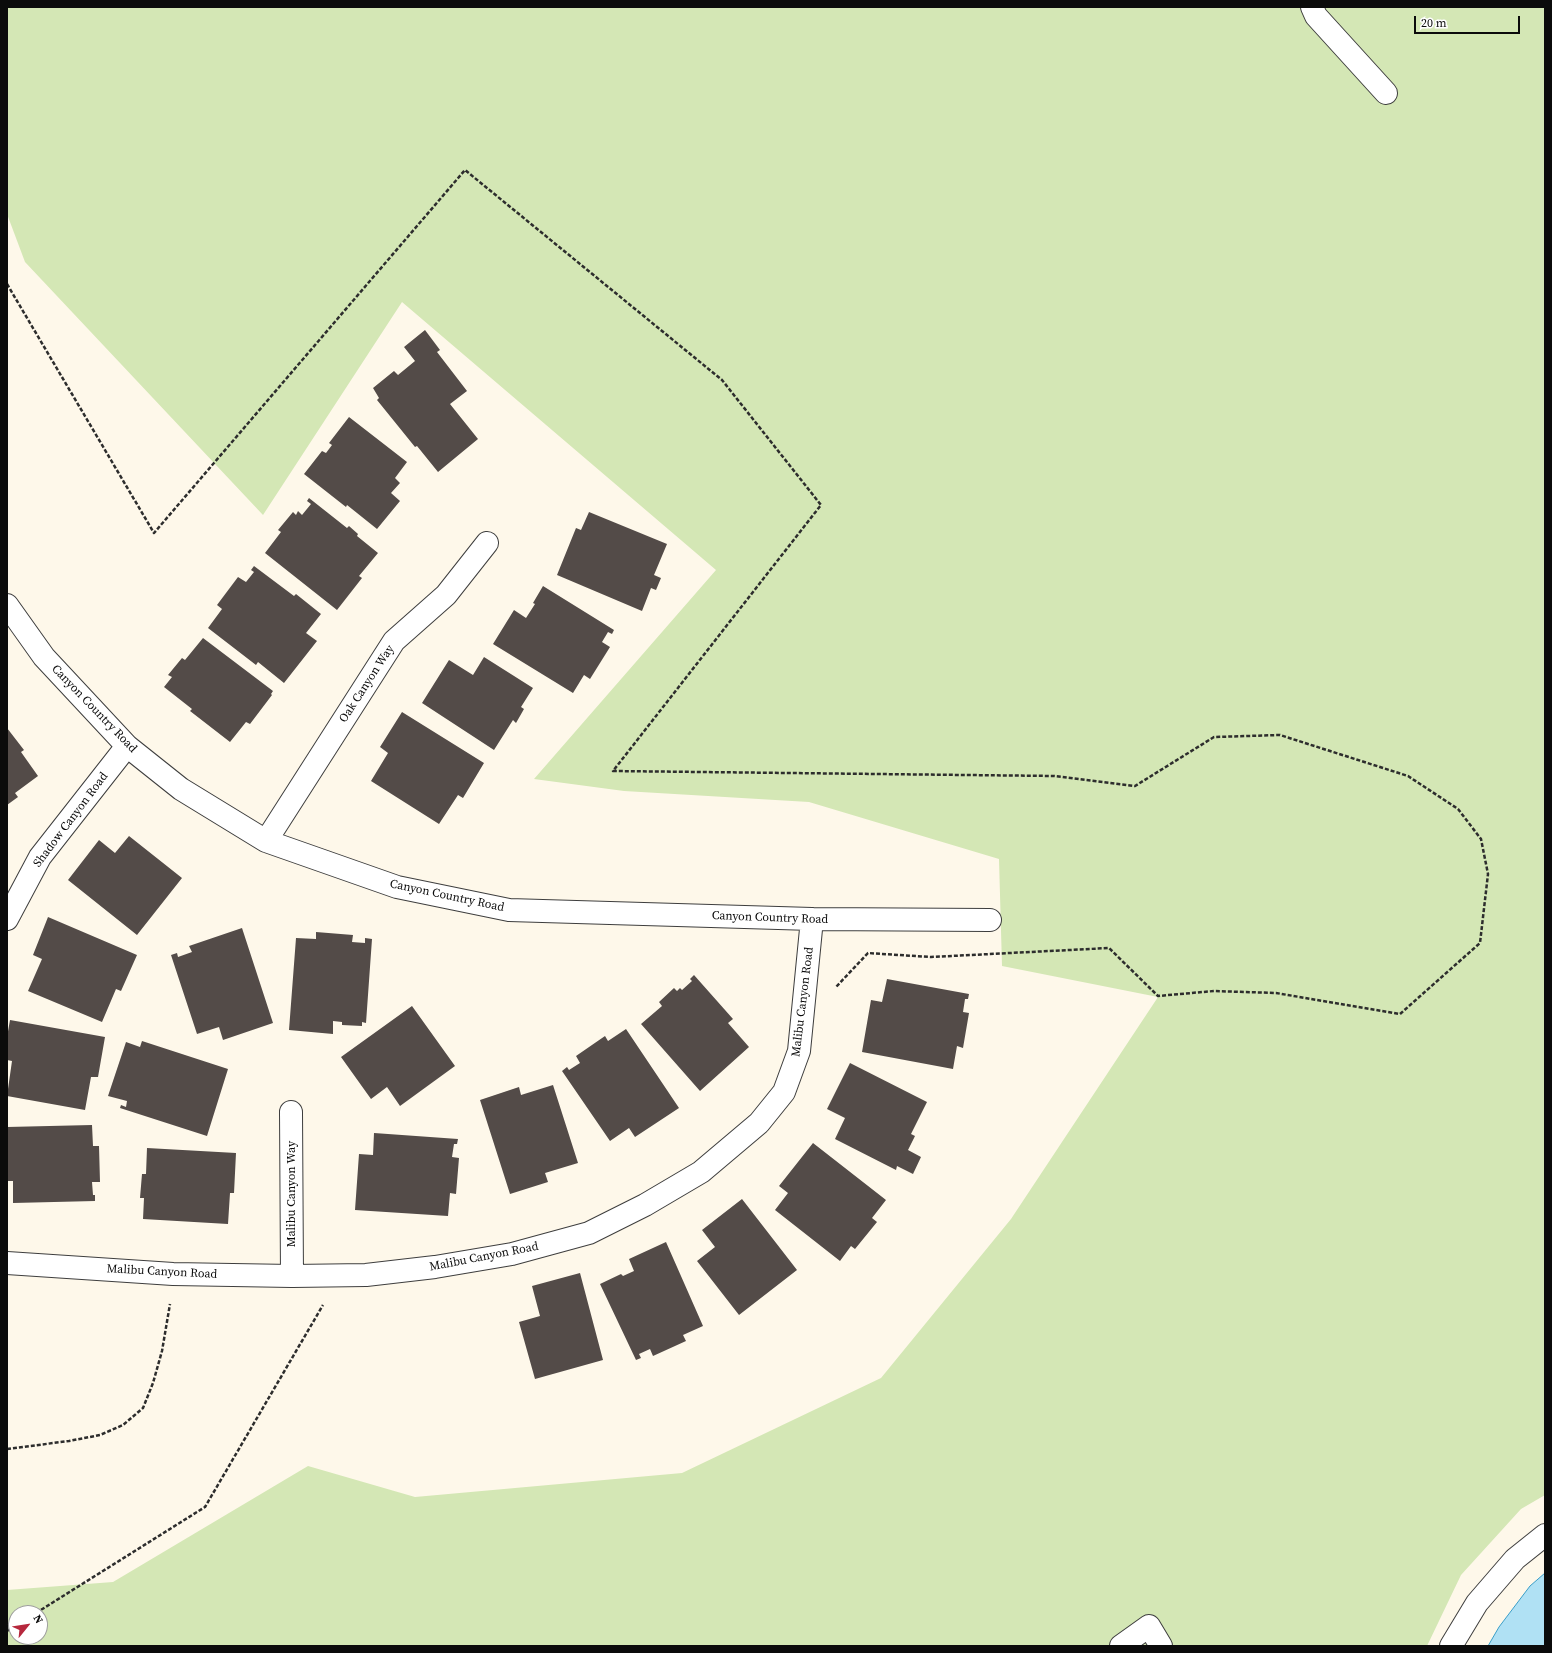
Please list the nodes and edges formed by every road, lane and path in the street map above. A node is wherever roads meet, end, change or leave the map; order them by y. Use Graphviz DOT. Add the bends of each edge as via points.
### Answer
graph roads {
  1 [pos="1317,10"];
  2 [pos="1386,93"];
  3 [pos="7,284"];
  4 [pos="487,543"];
  5 [pos="7,604"];
  6 [pos="127,746"];
  7 [pos="266,841"];
  8 [pos="7,919"];
  9 [pos="812,919"];
  10 [pos="990,920"];
  11 [pos="833,990"];
  12 [pos="291,1112"];
  13 [pos="7,1263"];
  14 [pos="173,1274"];
  15 [pos="292,1276"];
  16 [pos="325,1301"];
  17 [pos="7,1449"];
  18 [pos="1545,1535"];
  19 [pos="48,1605"];
  20 [pos="1121,1646"];
  21 [pos="1161,1646"];
  22 [pos="1451,1646"];
  1 -- 2 [label="street"];
  3 -- 11 [label="path" via="154,533 465,170 722,380 821,505 612,771 1054,776 1135,786 1214,737 1280,735 1408,776 1458,809 1482,839 1488,874 1480,942 1400,1014 1276,993 1214,991 1158,996 1109,948 931,957 868,953"];
  4 -- 7 [label="street, Oak Canyon Way" via="446,595 394,641"];
  5 -- 6 [label="street, Canyon Country Road" via="44,657"];
  6 -- 7 [label="street, Canyon Country Road" via="181,789"];
  6 -- 8 [label="street, Shadow Canyon Road" via="40,857"];
  7 -- 9 [label="street, Canyon Country Road" via="396,887 509,910"];
  9 -- 10 [label="street, Canyon Country Road"];
  9 -- 15 [label="street, Malibu Canyon Road" via="799,1052 784,1092 759,1123 701,1172 645,1205 589,1233 512,1254 366,1275"];
  12 -- 15 [label="street, Malibu Canyon Way"];
  13 -- 14 [label="street, Malibu Canyon Road"];
  14 -- 15 [label="street, Malibu Canyon Road"];
  14 -- 17 [label="path" via="162,1351 154,1383 143,1408 123,1425 100,1434"];
  16 -- 19 [label="path" via="205,1507"];
  18 -- 22 [label="street" via="1515,1559 1477,1603"];
  20 -- 21 [label="street" via="1149,1626"];
}
